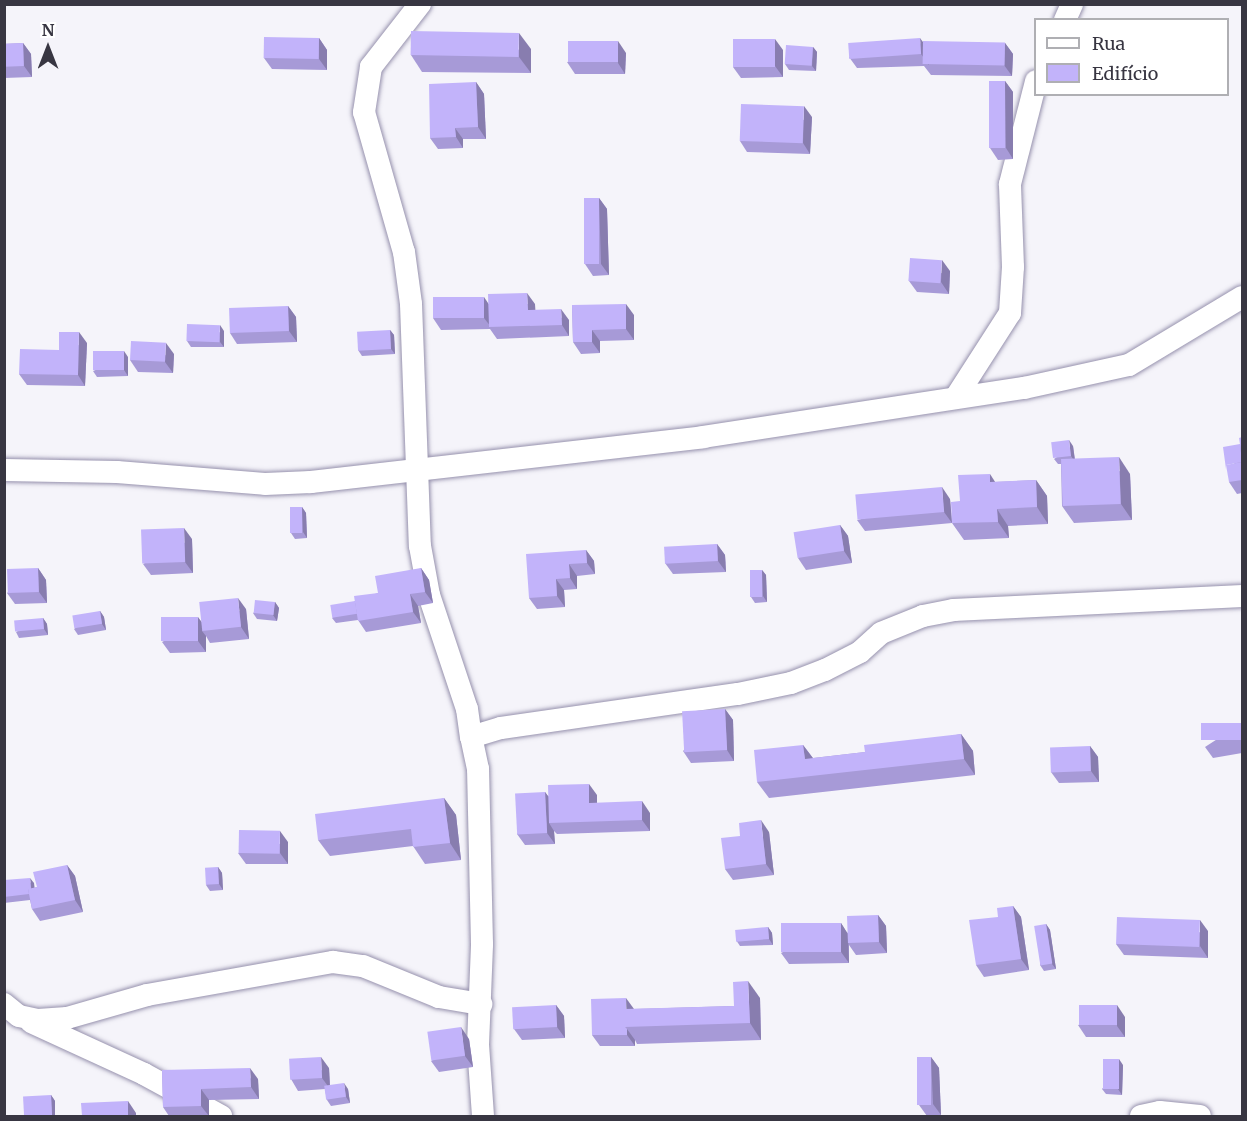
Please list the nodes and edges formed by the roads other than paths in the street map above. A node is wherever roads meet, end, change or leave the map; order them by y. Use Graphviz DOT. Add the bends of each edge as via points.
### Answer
graph roads {
  1 [pos="420,4"];
  2 [pos="1072,4"];
  3 [pos="1066,18"];
  4 [pos="1034,85"];
  5 [pos="1242,297"];
  6 [pos="956,397"];
  7 [pos="4,470"];
  8 [pos="416,471"];
  9 [pos="1242,596"];
  10 [pos="471,736"];
  11 [pos="481,1004"];
  12 [pos="12,1010"];
  13 [pos="221,1116"];
  14 [pos="483,1116"];
  15 [pos="1141,1116"];
  16 [pos="1200,1116"];
  1 -- 8 [label="street" via="371,67 364,112 404,252 411,304"];
  2 -- 3 [label="street"];
  4 -- 6 [label="street" via="1010,184 1010,313"];
  5 -- 6 [label="street" via="1129,365"];
  6 -- 8 [label="street" via="703,437"];
  7 -- 8 [label="street" via="117,471 265,484"];
  8 -- 10 [label="street" via="420,546 429,595"];
  9 -- 10 [label="street" via="933,614 897,626 860,652 791,683"];
  10 -- 11 [label="street" via="478,769"];
  11 -- 12 [label="street" via="439,997 363,966 333,962 147,995 67,1018 38,1020"];
  11 -- 14 [label="street" via="478,1045"];
  12 -- 13 [label="street"];
  15 -- 16 [label="street" via="1160,1112"];
}
